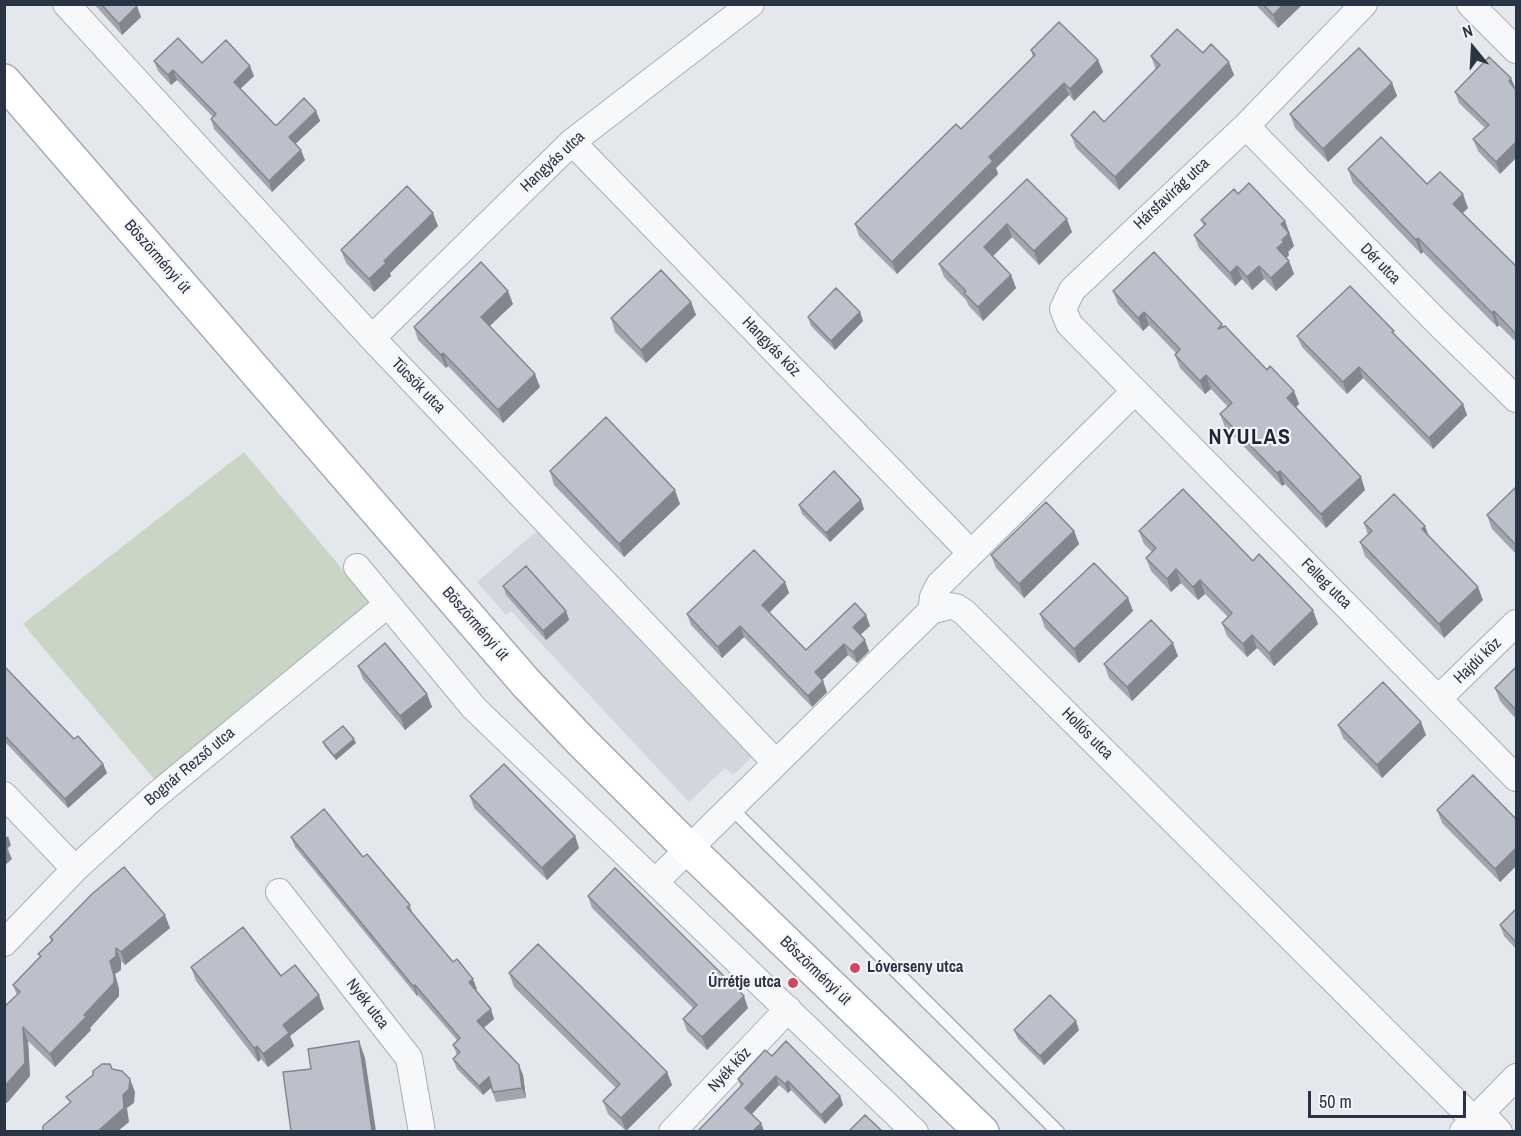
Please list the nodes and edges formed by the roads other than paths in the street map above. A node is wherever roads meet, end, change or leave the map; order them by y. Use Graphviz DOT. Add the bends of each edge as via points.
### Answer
graph roads {
  1 [pos="66,4"];
  2 [pos="751,4"];
  3 [pos="1364,4"];
  4 [pos="1470,4"];
  5 [pos="1516,50"];
  6 [pos="4,81"];
  7 [pos="1246,126"];
  8 [pos="572,141"];
  9 [pos="372,338"];
  10 [pos="1135,391"];
  11 [pos="1516,399"];
  12 [pos="971,553"];
  13 [pos="357,567"];
  14 [pos="388,604"];
  15 [pos="931,611"];
  16 [pos="1516,623"];
  17 [pos="1439,698"];
  18 [pos="776,762"];
  19 [pos="1516,778"];
  20 [pos="4,795"];
  21 [pos="730,807"];
  22 [pos="688,848"];
  23 [pos="75,868"];
  24 [pos="656,881"];
  25 [pos="279,892"];
  26 [pos="4,944"];
  27 [pos="788,1009"];
  28 [pos="1516,1077"];
  29 [pos="1473,1122"];
  30 [pos="422,1131"];
  31 [pos="672,1131"];
  32 [pos="915,1131"];
  33 [pos="982,1131"];
  34 [pos="1058,1131"];
  35 [pos="1499,1131"];
  1 -- 9 [label="street, Tücsök utca"];
  2 -- 8 [label="street, Hangyás utca"];
  3 -- 7 [label="street, Hársfavirág utca"];
  4 -- 5 [label="street"];
  6 -- 22 [label="main road, Böszörményi út" via="526,683"];
  7 -- 10 [label="street, Hársfavirág utca" via="1072,290 1063,309 1069,324"];
  7 -- 11 [label="street, Dér utca"];
  8 -- 9 [label="street, Hangyás utca"];
  8 -- 12 [label="street, Hangyás köz"];
  9 -- 18 [label="street, Tücsök utca"];
  10 -- 12 [label="street"];
  10 -- 17 [label="street, Felleg utca"];
  12 -- 15 [label="street" via="939,585"];
  13 -- 14 [label="street"];
  14 -- 23 [label="street, Bognár Rezső utca" via="154,797"];
  14 -- 24 [label="street" via="474,708"];
  15 -- 18 [label="street"];
  15 -- 29 [label="street, Hollós utca" via="949,606 964,612"];
  16 -- 17 [label="street, Hajdú köz"];
  17 -- 19 [label="street, Felleg utca"];
  18 -- 21 [label="street"];
  20 -- 23 [label="street"];
  21 -- 22 [label="street"];
  21 -- 34 [label="lane"];
  22 -- 24 [label="street"];
  22 -- 33 [label="main road, Böszörményi út"];
  23 -- 26 [label="street, Bognár Rezső utca"];
  24 -- 27 [label="street"];
  25 -- 30 [label="street, Nyék utca" via="409,1058"];
  27 -- 31 [label="street, Nyék köz"];
  27 -- 32 [label="street"];
  28 -- 29 [label="street"];
  29 -- 35 [label="street, Hollós utca"];
}
